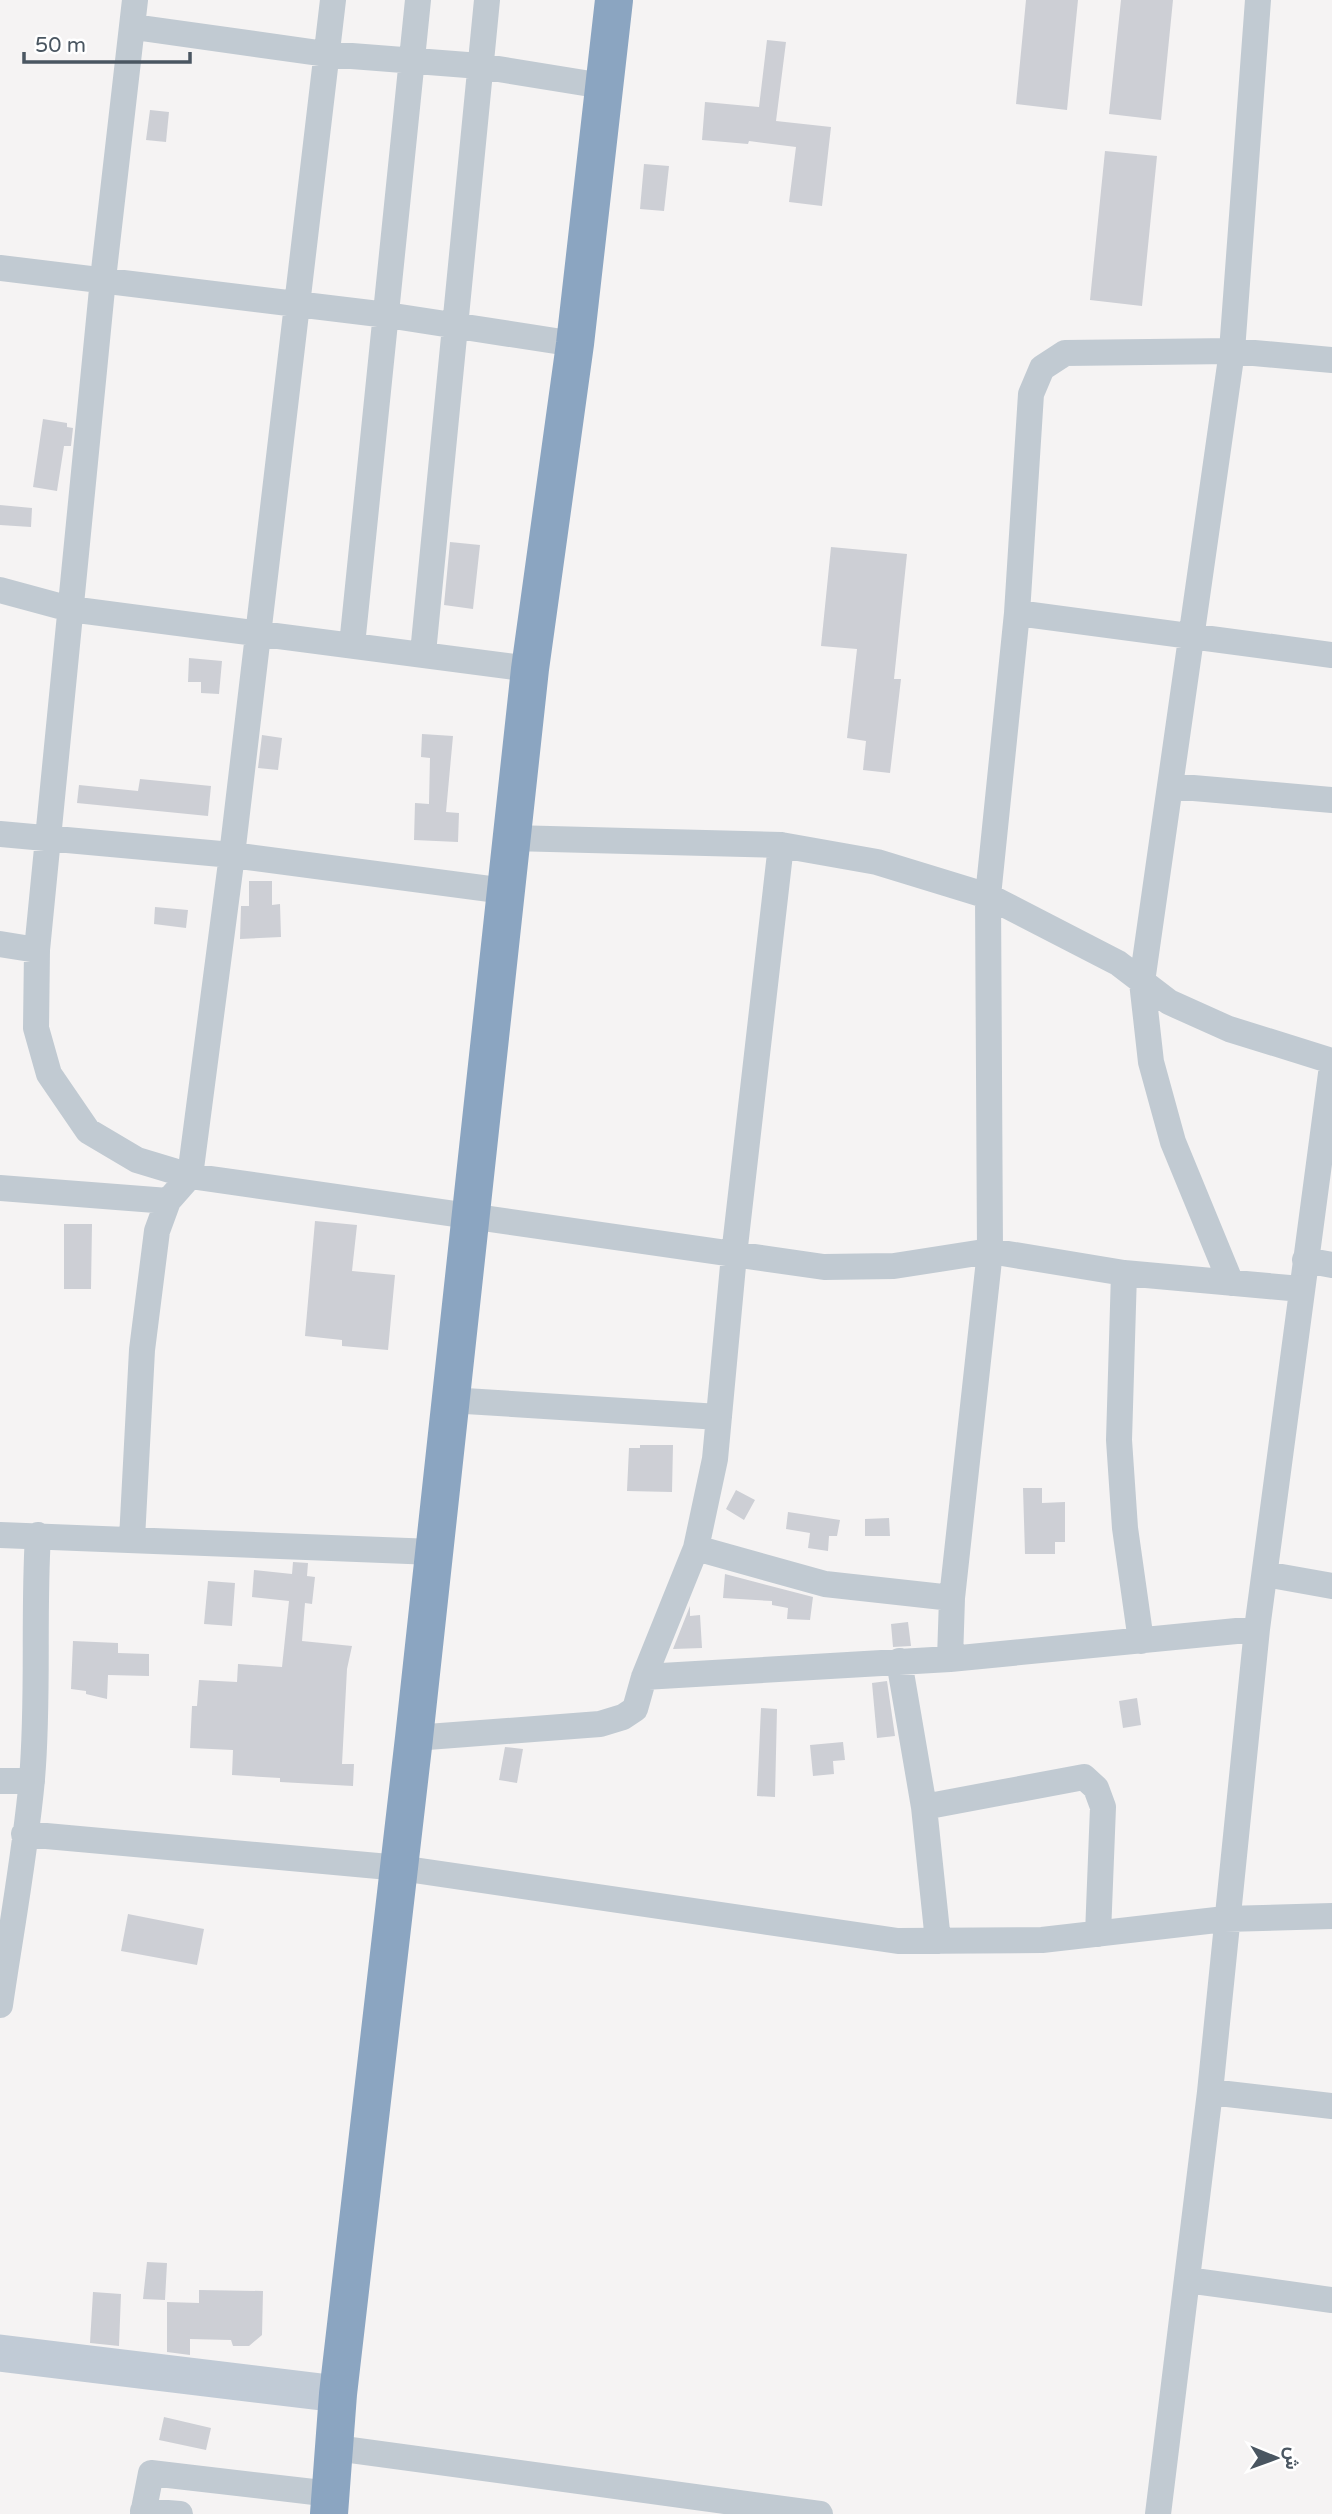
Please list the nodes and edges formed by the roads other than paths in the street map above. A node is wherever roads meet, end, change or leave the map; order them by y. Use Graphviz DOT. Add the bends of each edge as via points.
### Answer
graph roads {
  1 [pos="135,0"];
  2 [pos="333,0"];
  3 [pos="418,0"];
  4 [pos="487,0"];
  5 [pos="614,0"];
  6 [pos="1258,0"];
  7 [pos="134,27"];
  8 [pos="326,54"];
  9 [pos="411,62"];
  10 [pos="480,66"];
  11 [pos="603,86"];
  12 [pos="0,268"];
  13 [pos="103,279"];
  14 [pos="297,304"];
  15 [pos="387,316"];
  16 [pos="453,324"];
  17 [pos="575,344"];
  18 [pos="1232,351"];
  19 [pos="1332,360"];
  20 [pos="0,590"];
  21 [pos="70,610"];
  22 [pos="1017,613"];
  23 [pos="256,632"];
  24 [pos="1189,637"];
  25 [pos="352,645"];
  26 [pos="423,653"];
  27 [pos="1332,655"];
  28 [pos="530,669"];
  29 [pos="1170,786"];
  30 [pos="1332,800"];
  31 [pos="0,834"];
  32 [pos="49,838"];
  33 [pos="511,838"];
  34 [pos="781,845"];
  35 [pos="232,855"];
  36 [pos="505,891"];
  37 [pos="989,896"];
  38 [pos="0,944"];
  39 [pos="37,950"];
  40 [pos="1142,982"];
  41 [pos="1332,1063"];
  42 [pos="190,1176"];
  43 [pos="0,1188"];
  44 [pos="168,1201"];
  45 [pos="470,1218"];
  46 [pos="990,1251"];
  47 [pos="734,1255"];
  48 [pos="1305,1260"];
  49 [pos="1332,1265"];
  50 [pos="1124,1273"];
  51 [pos="1231,1283"];
  52 [pos="1301,1289"];
  53 [pos="449,1400"];
  54 [pos="719,1417"];
  55 [pos="0,1535"];
  56 [pos="38,1535"];
  57 [pos="132,1539"];
  58 [pos="696,1548"];
  59 [pos="433,1552"];
  60 [pos="1265,1574"];
  61 [pos="1332,1586"];
  62 [pos="952,1598"];
  63 [pos="1257,1629"];
  64 [pos="1141,1641"];
  65 [pos="950,1658"];
  66 [pos="900,1661"];
  67 [pos="644,1676"];
  68 [pos="415,1738"];
  69 [pos="0,1781"];
  70 [pos="32,1782"];
  71 [pos="925,1807"];
  72 [pos="24,1834"];
  73 [pos="400,1868"];
  74 [pos="1332,1916"];
  75 [pos="1226,1919"];
  76 [pos="1098,1934"];
  77 [pos="938,1941"];
  78 [pos="0,2005"];
  79 [pos="1210,2092"];
  80 [pos="1332,2106"];
  81 [pos="1187,2280"];
  82 [pos="1332,2300"];
  83 [pos="0,2353"];
  84 [pos="338,2394"];
  85 [pos="336,2448"];
  86 [pos="330,2504"];
  87 [pos="143,2513"];
  88 [pos="180,2514"];
  89 [pos="820,2514"];
  90 [pos="1158,2514"];
  1 -- 7 [label="street"];
  2 -- 8 [label="street"];
  3 -- 9 [label="street"];
  4 -- 10 [label="street"];
  5 -- 11 [label="highway"];
  6 -- 18 [label="street"];
  7 -- 8 [label="street"];
  7 -- 13 [label="street"];
  8 -- 9 [label="street"];
  8 -- 14 [label="street"];
  9 -- 10 [label="street"];
  9 -- 15 [label="street"];
  10 -- 11 [label="street"];
  10 -- 16 [label="street"];
  11 -- 17 [label="highway"];
  12 -- 13 [label="street"];
  13 -- 14 [label="street"];
  13 -- 21 [label="street"];
  14 -- 15 [label="street"];
  14 -- 23 [label="street"];
  15 -- 16 [label="street"];
  15 -- 25 [label="street"];
  16 -- 17 [label="street"];
  16 -- 26 [label="street"];
  17 -- 28 [label="highway"];
  18 -- 19 [label="street"];
  18 -- 22 [label="street" via="1065,354 1042,368 1031,394"];
  18 -- 24 [label="street"];
  20 -- 21 [label="street"];
  21 -- 23 [label="street"];
  21 -- 32 [label="street"];
  22 -- 24 [label="street"];
  22 -- 37 [label="street"];
  23 -- 25 [label="street"];
  23 -- 35 [label="street"];
  24 -- 27 [label="street"];
  24 -- 29 [label="street"];
  25 -- 26 [label="street"];
  26 -- 28 [label="street"];
  28 -- 33 [label="highway"];
  29 -- 30 [label="street"];
  29 -- 40 [label="street"];
  31 -- 32 [label="street"];
  32 -- 35 [label="street"];
  32 -- 39 [label="street"];
  33 -- 34 [label="street"];
  33 -- 36 [label="highway"];
  34 -- 37 [label="street" via="877,862"];
  34 -- 47 [label="street"];
  35 -- 36 [label="street"];
  35 -- 42 [label="street"];
  36 -- 45 [label="highway"];
  37 -- 40 [label="street" via="1118,963"];
  37 -- 46 [label="street"];
  38 -- 39 [label="street"];
  39 -- 42 [label="street" via="36,1028 49,1074 88,1131 137,1160"];
  40 -- 41 [label="street" via="1169,1002 1229,1030"];
  40 -- 51 [label="street" via="1151,1062 1173,1142"];
  41 -- 48 [label="street"];
  42 -- 44 [label="street"];
  42 -- 45 [label="street"];
  43 -- 44 [label="street"];
  44 -- 57 [label="street" via="158,1231 142,1350"];
  45 -- 47 [label="street"];
  45 -- 53 [label="highway"];
  46 -- 47 [label="street" via="894,1266 824,1267"];
  46 -- 50 [label="street"];
  46 -- 62 [label="street"];
  47 -- 54 [label="street"];
  48 -- 49 [label="street"];
  48 -- 52 [label="street"];
  50 -- 51 [label="street"];
  50 -- 64 [label="street" via="1119,1440 1125,1528"];
  51 -- 52 [label="street"];
  52 -- 60 [label="street"];
  53 -- 54 [label="street"];
  53 -- 59 [label="highway"];
  54 -- 58 [label="street"];
  55 -- 56 [label="street"];
  56 -- 57 [label="street"];
  56 -- 70 [label="street"];
  57 -- 59 [label="street"];
  58 -- 62 [label="street" via="825,1584"];
  58 -- 67 [label="street"];
  59 -- 68 [label="highway"];
  60 -- 61 [label="street"];
  60 -- 63 [label="street"];
  62 -- 65 [label="street"];
  63 -- 64 [label="street"];
  63 -- 75 [label="street"];
  64 -- 65 [label="street"];
  65 -- 66 [label="street"];
  66 -- 67 [label="street"];
  66 -- 71 [label="street"];
  67 -- 68 [label="street" via="635,1709 600,1724"];
  68 -- 73 [label="highway"];
  69 -- 70 [label="street"];
  70 -- 72 [label="street"];
  71 -- 76 [label="street" via="1084,1777 1096,1788 1103,1807"];
  71 -- 77 [label="street"];
  72 -- 73 [label="street"];
  72 -- 78 [label="street"];
  73 -- 77 [label="street" via="872,1937"];
  73 -- 84 [label="highway"];
  74 -- 75 [label="street"];
  75 -- 76 [label="street"];
  75 -- 79 [label="street"];
  76 -- 77 [label="street" via="1042,1940"];
  79 -- 80 [label="street"];
  79 -- 81 [label="street"];
  81 -- 82 [label="street"];
  81 -- 90 [label="street"];
  83 -- 84 [label="street"];
  84 -- 85 [label="highway"];
  85 -- 86 [label="highway"];
  85 -- 89 [label="street"];
  86 -- 87 [label="street" via="151,2473"];
  87 -- 88 [label="street"];
}
